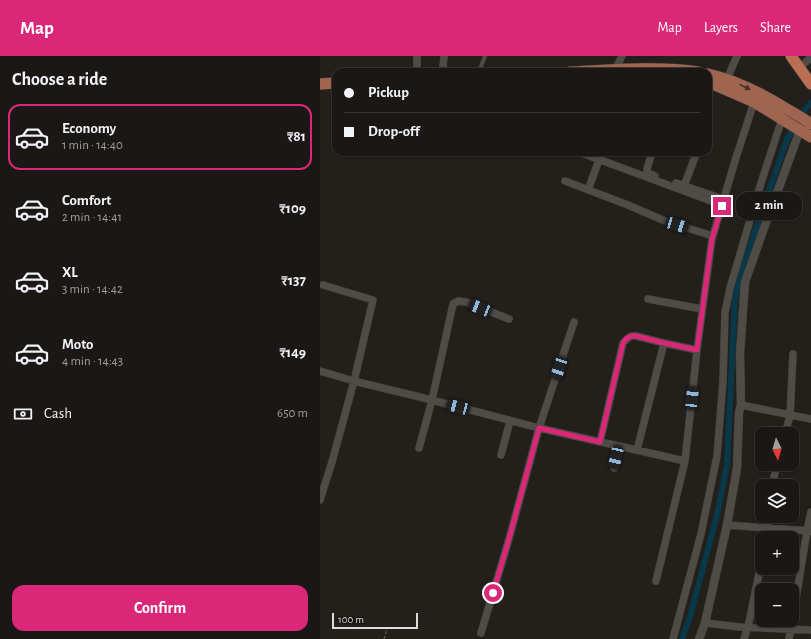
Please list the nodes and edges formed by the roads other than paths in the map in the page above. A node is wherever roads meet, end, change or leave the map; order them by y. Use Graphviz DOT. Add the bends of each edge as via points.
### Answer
graph roads {
  1 [pos="417,56"];
  2 [pos="444,56"];
  3 [pos="485,56"];
  4 [pos="622,56"];
  5 [pos="737,56"];
  6 [pos="791,56"];
  7 [pos="417,68"];
  8 [pos="443,68"];
  9 [pos="480,68"];
  10 [pos="616,68"];
  11 [pos="712,75"];
  12 [pos="727,79"];
  13 [pos="332,83"];
  14 [pos="320,84"];
  15 [pos="712,84"];
  16 [pos="811,84"];
  17 [pos="332,90"];
  18 [pos="320,91"];
  19 [pos="754,102"];
  20 [pos="785,116"];
  21 [pos="806,125"];
  22 [pos="811,137"];
  23 [pos="589,156"];
  24 [pos="651,156"];
  25 [pos="695,157"];
  26 [pos="599,160"];
  27 [pos="564,181"];
  28 [pos="684,186"];
  29 [pos="588,190"];
  30 [pos="722,202"];
  31 [pos="713,236"];
  32 [pos="323,285"];
  33 [pos="648,299"];
  34 [pos="702,309"];
  35 [pos="509,319"];
  36 [pos="574,322"];
  37 [pos="664,343"];
  38 [pos="697,350"];
  39 [pos="793,354"];
  40 [pos="320,371"];
  41 [pos="354,381"];
  42 [pos="432,400"];
  43 [pos="741,405"];
  44 [pos="790,416"];
  45 [pos="811,419"];
  46 [pos="510,421"];
  47 [pos="787,427"];
  48 [pos="539,428"];
  49 [pos="600,442"];
  50 [pos="619,446"];
  51 [pos="419,448"];
  52 [pos="637,450"];
  53 [pos="501,455"];
  54 [pos="685,461"];
  55 [pos="614,468"];
  56 [pos="320,500"];
  57 [pos="811,512"];
  58 [pos="768,523"];
  59 [pos="727,525"];
  60 [pos="767,528"];
  61 [pos="767,531"];
  62 [pos="809,531"];
  63 [pos="759,575"];
  64 [pos="656,582"];
  65 [pos="705,623"];
  66 [pos="748,627"];
  67 [pos="791,629"];
  68 [pos="811,630"];
  69 [pos="481,633"];
  70 [pos="673,639"];
  71 [pos="699,639"];
  72 [pos="744,639"];
  73 [pos="789,639"];
  1 -- 7 [label="street"];
  2 -- 8 [label="street"];
  3 -- 9 [label="lane"];
  4 -- 10 [label="street"];
  5 -- 12 [label="street"];
  6 -- 16 [label="highway"];
  11 -- 12 [label="main road"];
  12 -- 20 [label="main road, one-way" via="766,97"];
  13 -- 14 [label="main road"];
  15 -- 19 [label="main road"];
  17 -- 18 [label="main road"];
  19 -- 20 [label="main road"];
  19 -- 30 [label="street"];
  20 -- 21 [label="main road"];
  20 -- 70 [label="street" via="758,190 730,288 725,313 717,456 701,534"];
  21 -- 22 [label="main road"];
  21 -- 43 [label="street" via="763,230 745,282 740,354"];
  23 -- 26 [label="street"];
  24 -- 28 [label="street" via="648,173"];
  25 -- 28 [label="street"];
  26 -- 29 [label="street"];
  26 -- 30 [label="street"];
  27 -- 29 [label="street"];
  28 -- 30 [label="street"];
  29 -- 31 [label="street" via="665,222"];
  30 -- 31 [label="street"];
  31 -- 34 [label="street"];
  32 -- 41 [label="street" via="373,300"];
  33 -- 34 [label="street"];
  34 -- 38 [label="street"];
  35 -- 42 [label="street" via="466,302 458,301 453,304"];
  36 -- 48 [label="street"];
  37 -- 38 [label="street"];
  37 -- 49 [label="street" via="631,336 623,343"];
  37 -- 52 [label="street"];
  38 -- 54 [label="street"];
  39 -- 44 [label="street"];
  40 -- 41 [label="street"];
  41 -- 42 [label="street"];
  41 -- 56 [label="street"];
  42 -- 46 [label="street"];
  42 -- 51 [label="street"];
  43 -- 44 [label="street"];
  43 -- 59 [label="street" via="737,468"];
  44 -- 45 [label="street"];
  44 -- 47 [label="street"];
  46 -- 48 [label="street"];
  46 -- 53 [label="street"];
  48 -- 49 [label="street"];
  48 -- 69 [label="street"];
  49 -- 50 [label="street"];
  50 -- 52 [label="street"];
  50 -- 55 [label="street"];
  52 -- 54 [label="street"];
  54 -- 64 [label="street"];
  57 -- 62 [label="street"];
  58 -- 60 [label="street"];
  59 -- 60 [label="street"];
  59 -- 65 [label="street"];
  60 -- 61 [label="street"];
  60 -- 62 [label="street"];
  62 -- 67 [label="street"];
  63 -- 66 [label="street"];
  65 -- 66 [label="street"];
  65 -- 71 [label="street"];
  66 -- 67 [label="street"];
  66 -- 72 [label="street"];
  67 -- 68 [label="street"];
  67 -- 73 [label="street"];
}
